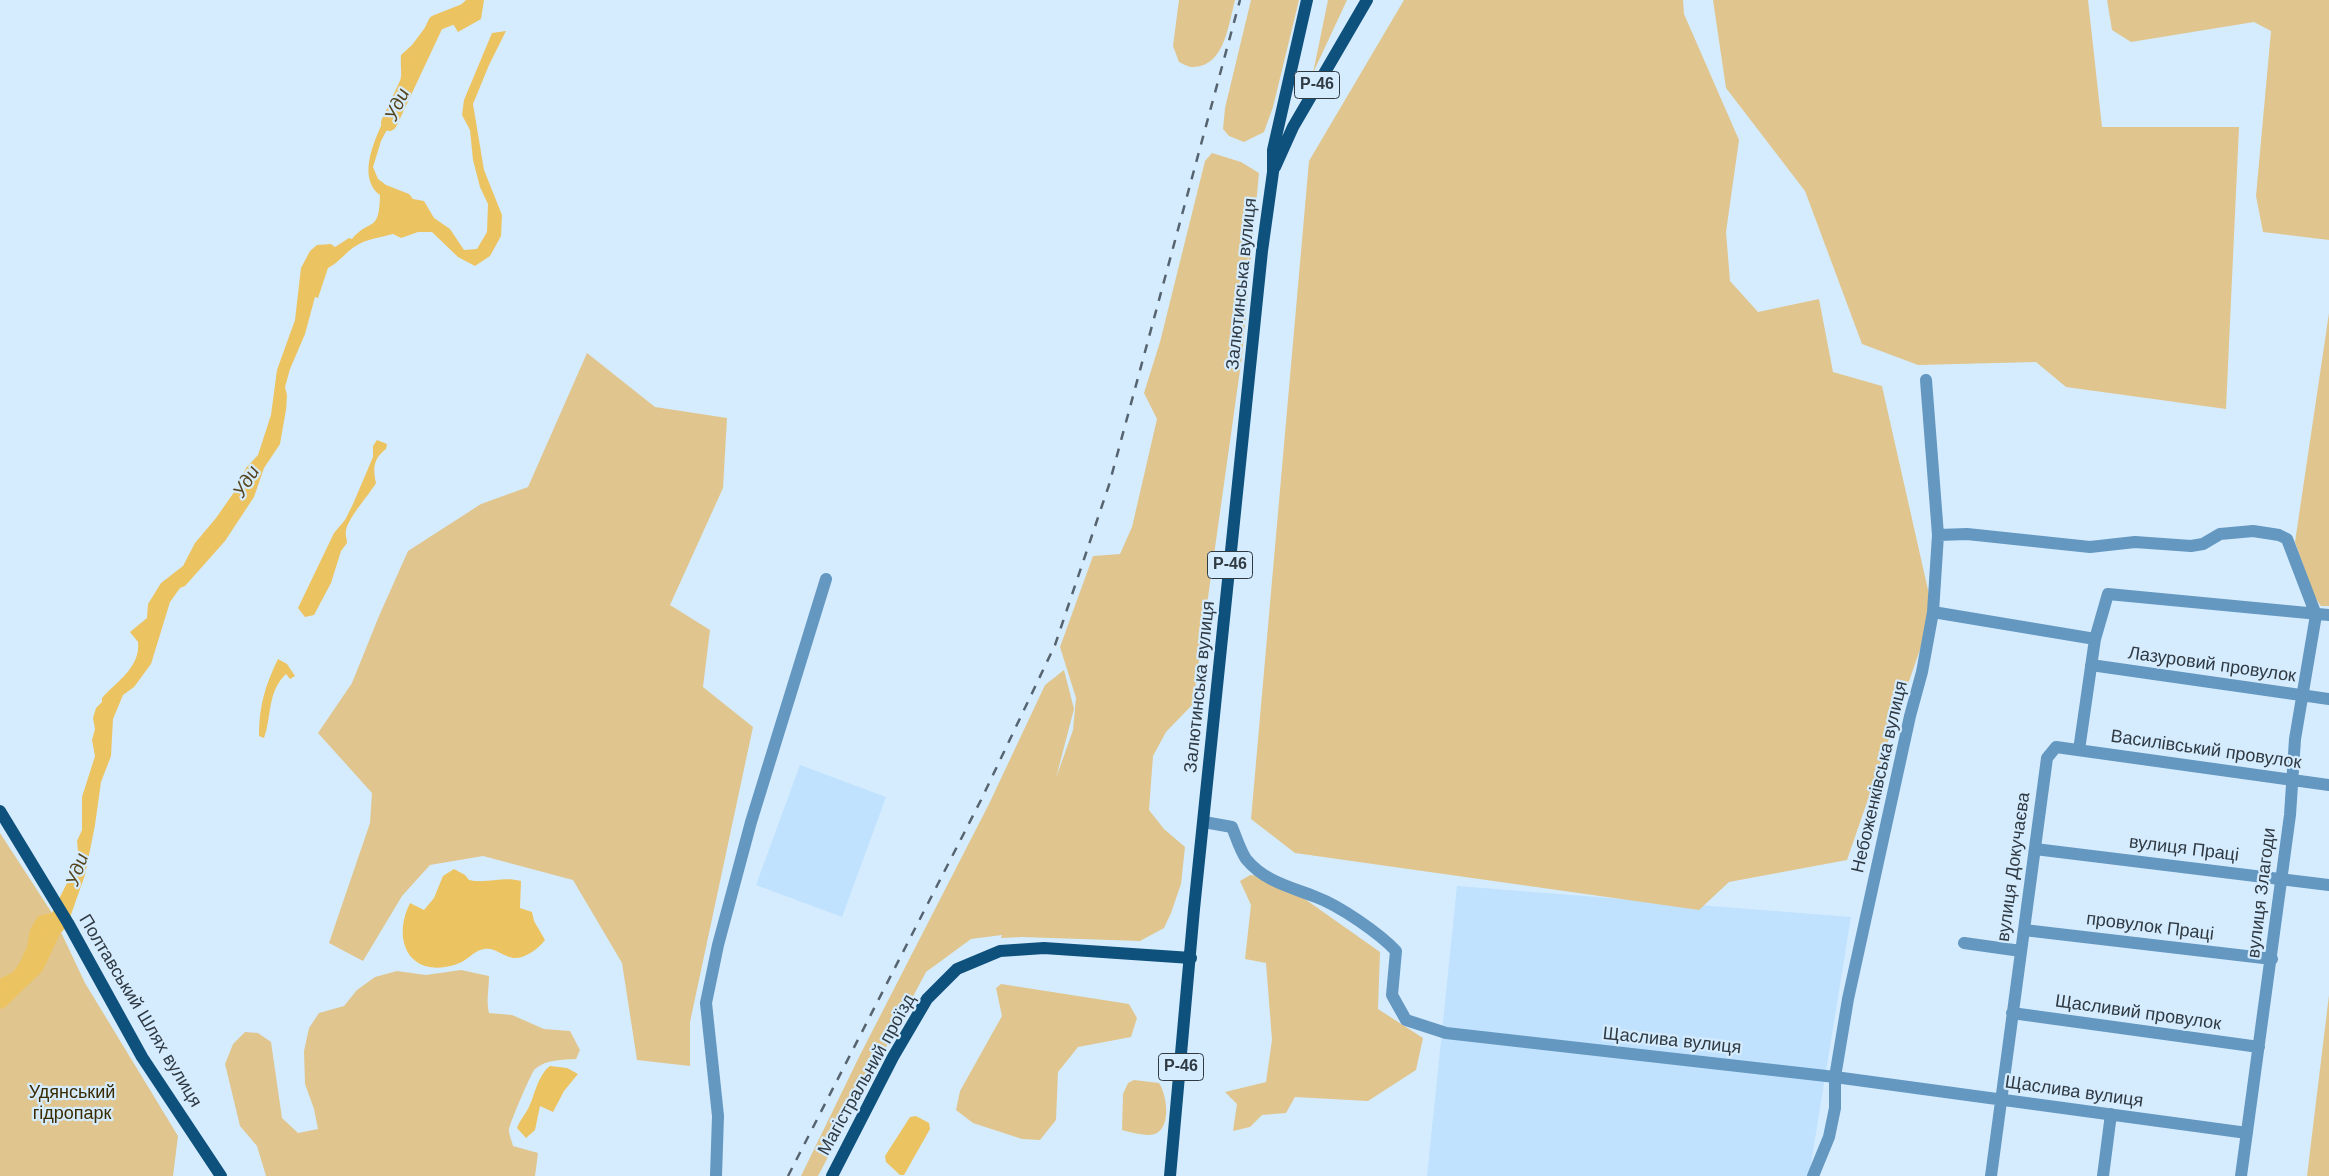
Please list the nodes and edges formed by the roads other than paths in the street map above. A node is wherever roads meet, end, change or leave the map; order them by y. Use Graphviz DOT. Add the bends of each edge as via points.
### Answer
graph roads {
  1 [pos="1308,0"];
  2 [pos="1366,0"];
  3 [pos="1273,172"];
  4 [pos="1926,380"];
  5 [pos="1938,534"];
  6 [pos="826,579"];
  7 [pos="1932,612"];
  8 [pos="2316,615"];
  9 [pos="2329,615"];
  10 [pos="2095,639"];
  11 [pos="2091,665"];
  12 [pos="2302,695"];
  13 [pos="2329,699"];
  14 [pos="2078,750"];
  15 [pos="2293,780"];
  16 [pos="2329,785"];
  17 [pos="0,811"];
  18 [pos="1204,822"];
  19 [pos="2034,849"];
  20 [pos="2282,878"];
  21 [pos="2329,885"];
  22 [pos="2024,930"];
  23 [pos="1964,943"];
  24 [pos="2021,950"];
  25 [pos="1191,958"];
  26 [pos="2272,960"];
  27 [pos="2012,1014"];
  28 [pos="2259,1047"];
  29 [pos="1836,1077"];
  30 [pos="2001,1100"];
  31 [pos="2111,1114"];
  32 [pos="2247,1133"];
  33 [pos="221,1176"];
  34 [pos="716,1176"];
  35 [pos="832,1176"];
  36 [pos="1170,1176"];
  37 [pos="1813,1176"];
  38 [pos="1991,1176"];
  39 [pos="2103,1176"];
  40 [pos="2241,1176"];
  1 -- 3 [label="main road, Р-46" via="1272,150"];
  2 -- 3 [label="main road, Р-46" via="1293,127"];
  3 -- 18 [label="main road, Залютинська вулиця / Р-46" via="1262,250"];
  4 -- 5 [label="street, Небоженківська вулиця"];
  5 -- 7 [label="street, Небоженківська вулиця"];
  5 -- 8 [label="street" via="2090,547 2135,542 2191,546 2203,544 2220,534 2253,531 2279,535 2286,539"];
  6 -- 34 [label="street" via="751,822 706,1003 718,1116"];
  7 -- 10 [label="street"];
  7 -- 29 [label="street, Небоженківська вулиця" via="1922,672 1848,999"];
  8 -- 9 [label="street"];
  8 -- 10 [label="street" via="2108,594"];
  8 -- 12 [label="street, вулиця Злагоди"];
  10 -- 11 [label="street"];
  11 -- 12 [label="street, Лазуровий провулок"];
  11 -- 14 [label="street"];
  12 -- 13 [label="street, Лазуровий провулок"];
  12 -- 15 [label="street, вулиця Злагоди"];
  14 -- 15 [label="street, Василівський провулок"];
  14 -- 19 [label="street, вулиця Докучаєва" via="2056,747 2047,758"];
  15 -- 16 [label="street, Василівський провулок"];
  15 -- 20 [label="street, вулиця Злагоди"];
  17 -- 33 [label="main road, Полтавський Шлях вулиця" via="142,1056"];
  18 -- 25 [label="main road, Залютинська вулиця / Р-46"];
  18 -- 29 [label="street, Щаслива вулиця" via="1232,827 1246,858 1264,874 1286,888 1318,897 1384,939 1396,951 1392,994 1406,1020 1446,1033"];
  19 -- 20 [label="street, вулиця Праці"];
  19 -- 22 [label="street, вулиця Докучаєва"];
  20 -- 21 [label="street, вулиця Праці"];
  20 -- 26 [label="street, вулиця Злагоди"];
  22 -- 24 [label="street, вулиця Докучаєва"];
  22 -- 26 [label="street, провулок Праці"];
  23 -- 24 [label="street"];
  24 -- 27 [label="street, вулиця Докучаєва"];
  25 -- 35 [label="main road, Магістральний проїзд" via="1044,948 1000,952 957,969 927,1000 893,1057"];
  25 -- 36 [label="main road, Залютинська вулиця / Р-46"];
  26 -- 28 [label="street, вулиця Злагоди"];
  27 -- 28 [label="street, Щасливий провулок"];
  27 -- 30 [label="street, вулиця Докучаєва"];
  28 -- 32 [label="street, вулиця Злагоди"];
  29 -- 30 [label="street, Щаслива вулиця"];
  29 -- 37 [label="street, Небоженківська вулиця" via="1835,1108 1829,1137"];
  30 -- 31 [label="street, Щаслива вулиця"];
  30 -- 38 [label="street, вулиця Докучаєва"];
  31 -- 32 [label="street, Щаслива вулиця"];
  31 -- 39 [label="street"];
  32 -- 40 [label="street, вулиця Злагоди"];
}
